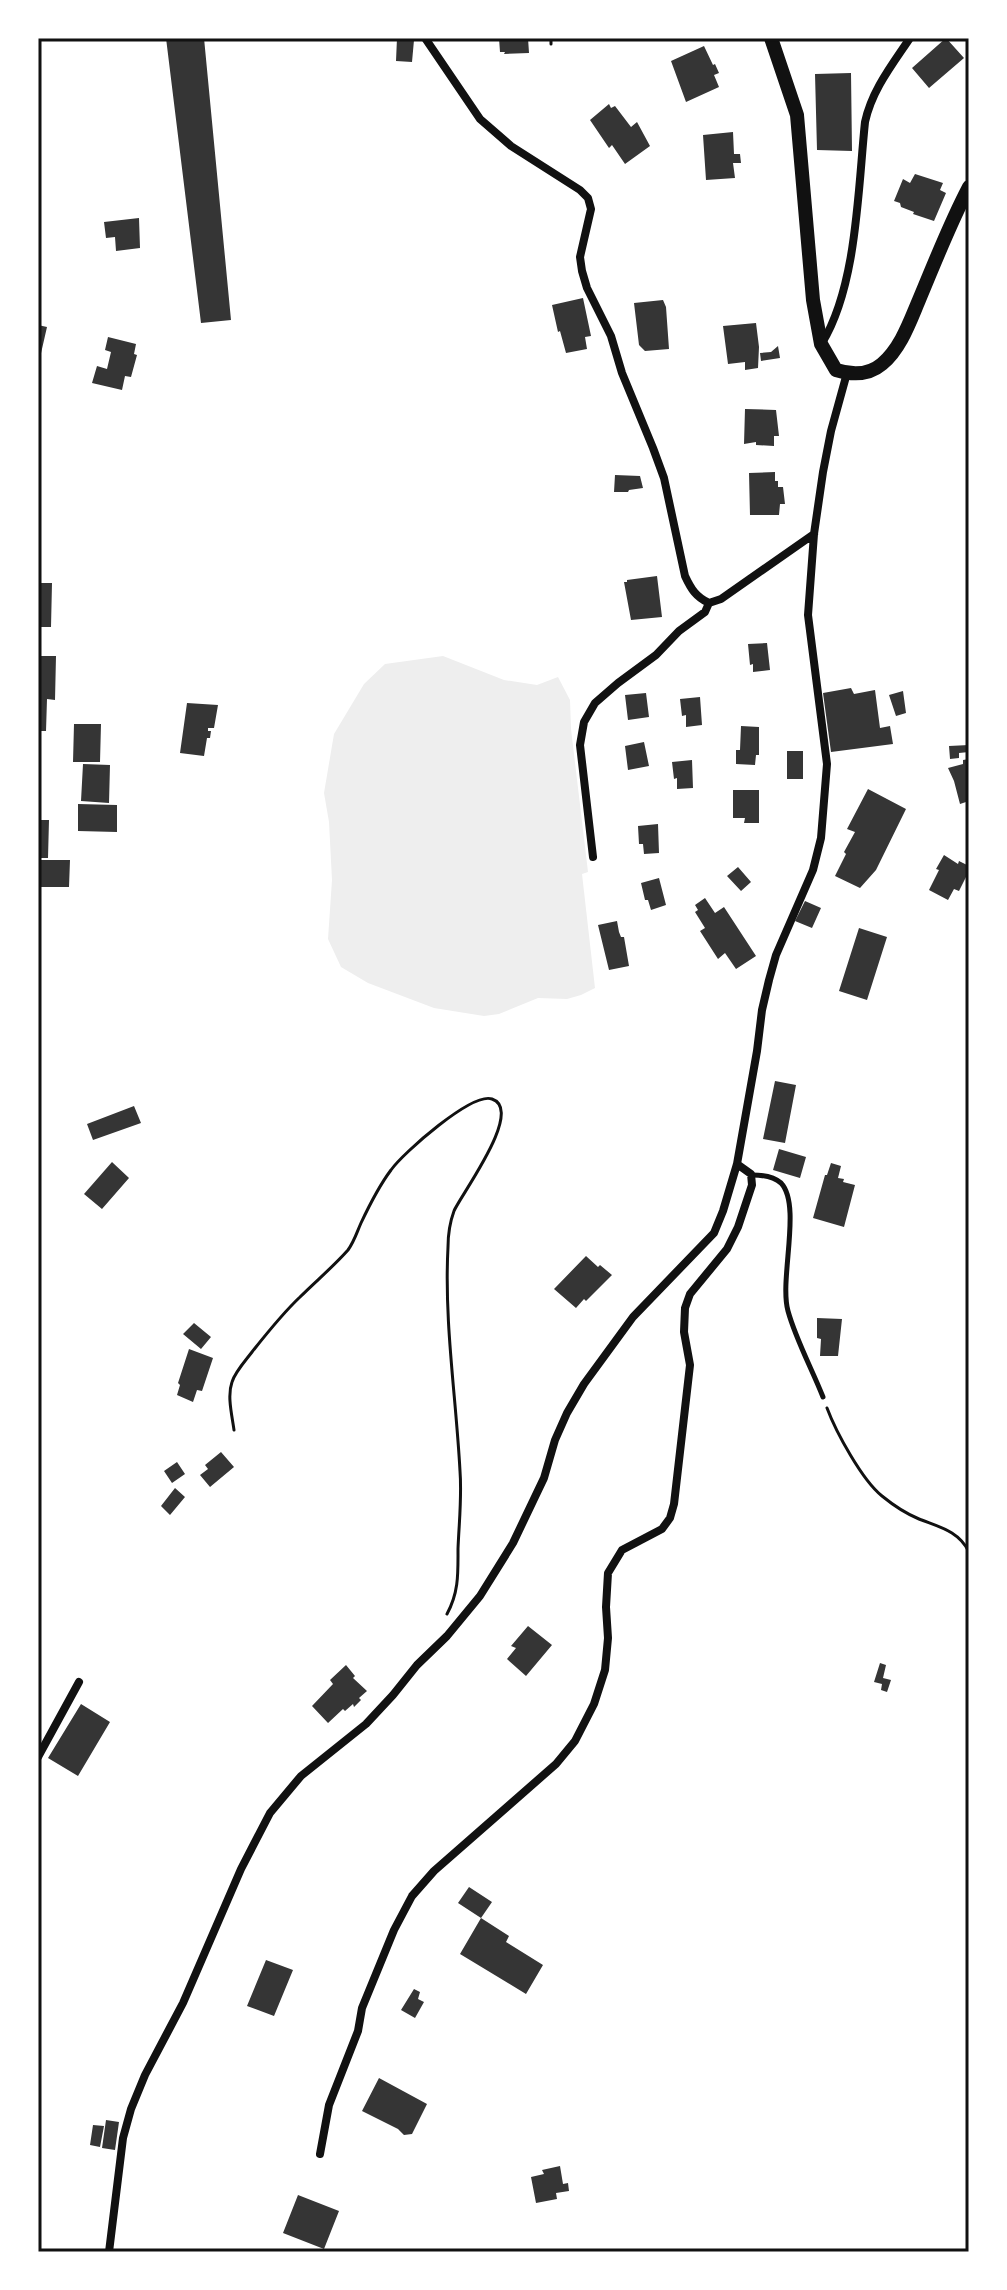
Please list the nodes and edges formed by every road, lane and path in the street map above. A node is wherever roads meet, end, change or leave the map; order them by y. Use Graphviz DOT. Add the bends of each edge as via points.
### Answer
graph roads {
  1 [pos="425,38"];
  2 [pos="771,38"];
  3 [pos="910,38"];
  4 [pos="969,187"];
  5 [pos="821,344"];
  6 [pos="847,373"];
  7 [pos="814,534"];
  8 [pos="709,603"];
  9 [pos="593,857"];
  10 [pos="737,1164"];
  11 [pos="751,1174"];
  12 [pos="823,1397"];
  13 [pos="234,1430"];
  14 [pos="969,1552"];
  15 [pos="447,1636"];
  16 [pos="79,1682"];
  17 [pos="38,1757"];
  18 [pos="320,2154"];
  19 [pos="109,2252"];
  1 -- 8 [label="street" via="480,119 588,198 591,209 580,257 587,288 611,336 664,478 685,576 699,598"];
  2 -- 5 [label="main road" via="797,115"];
  3 -- 5 [label="street" via="868,107 849,267"];
  4 -- 6 [label="main road" via="891,355 880,366"];
  5 -- 6 [label="main road" via="836,370"];
  6 -- 7 [label="street" via="831,431"];
  7 -- 8 [label="street"];
  7 -- 10 [label="street" via="809,629 827,764 821,838 769,980"];
  8 -- 9 [label="street" via="656,655 595,703 584,722 580,745"];
  10 -- 11 [label="street"];
  10 -- 15 [label="street" via="714,1233 633,1317 584,1384 513,1543"];
  11 -- 12 [label="lane" via="779,1181 785,1190 790,1208 787,1309"];
  11 -- 18 [label="street" via="752,1185 732,1238 685,1308 690,1365 674,1504 662,1529 622,1550 608,1573 605,1670 594,1704 556,1764 412,1896 362,2008 329,2105"];
  12 -- 14 [label="path" via="847,1448 881,1496 952,1531"];
  13 -- 15 [label="path" via="232,1382 265,1336 351,1246 391,1170 456,1113 477,1100 496,1101 501,1123 454,1210 448,1234 449,1333 461,1473 459,1576 445,1617"];
  15 -- 19 [label="street" via="366,1724 301,1776 255,1838 131,2109"];
  16 -- 17 [label="street"];
}
